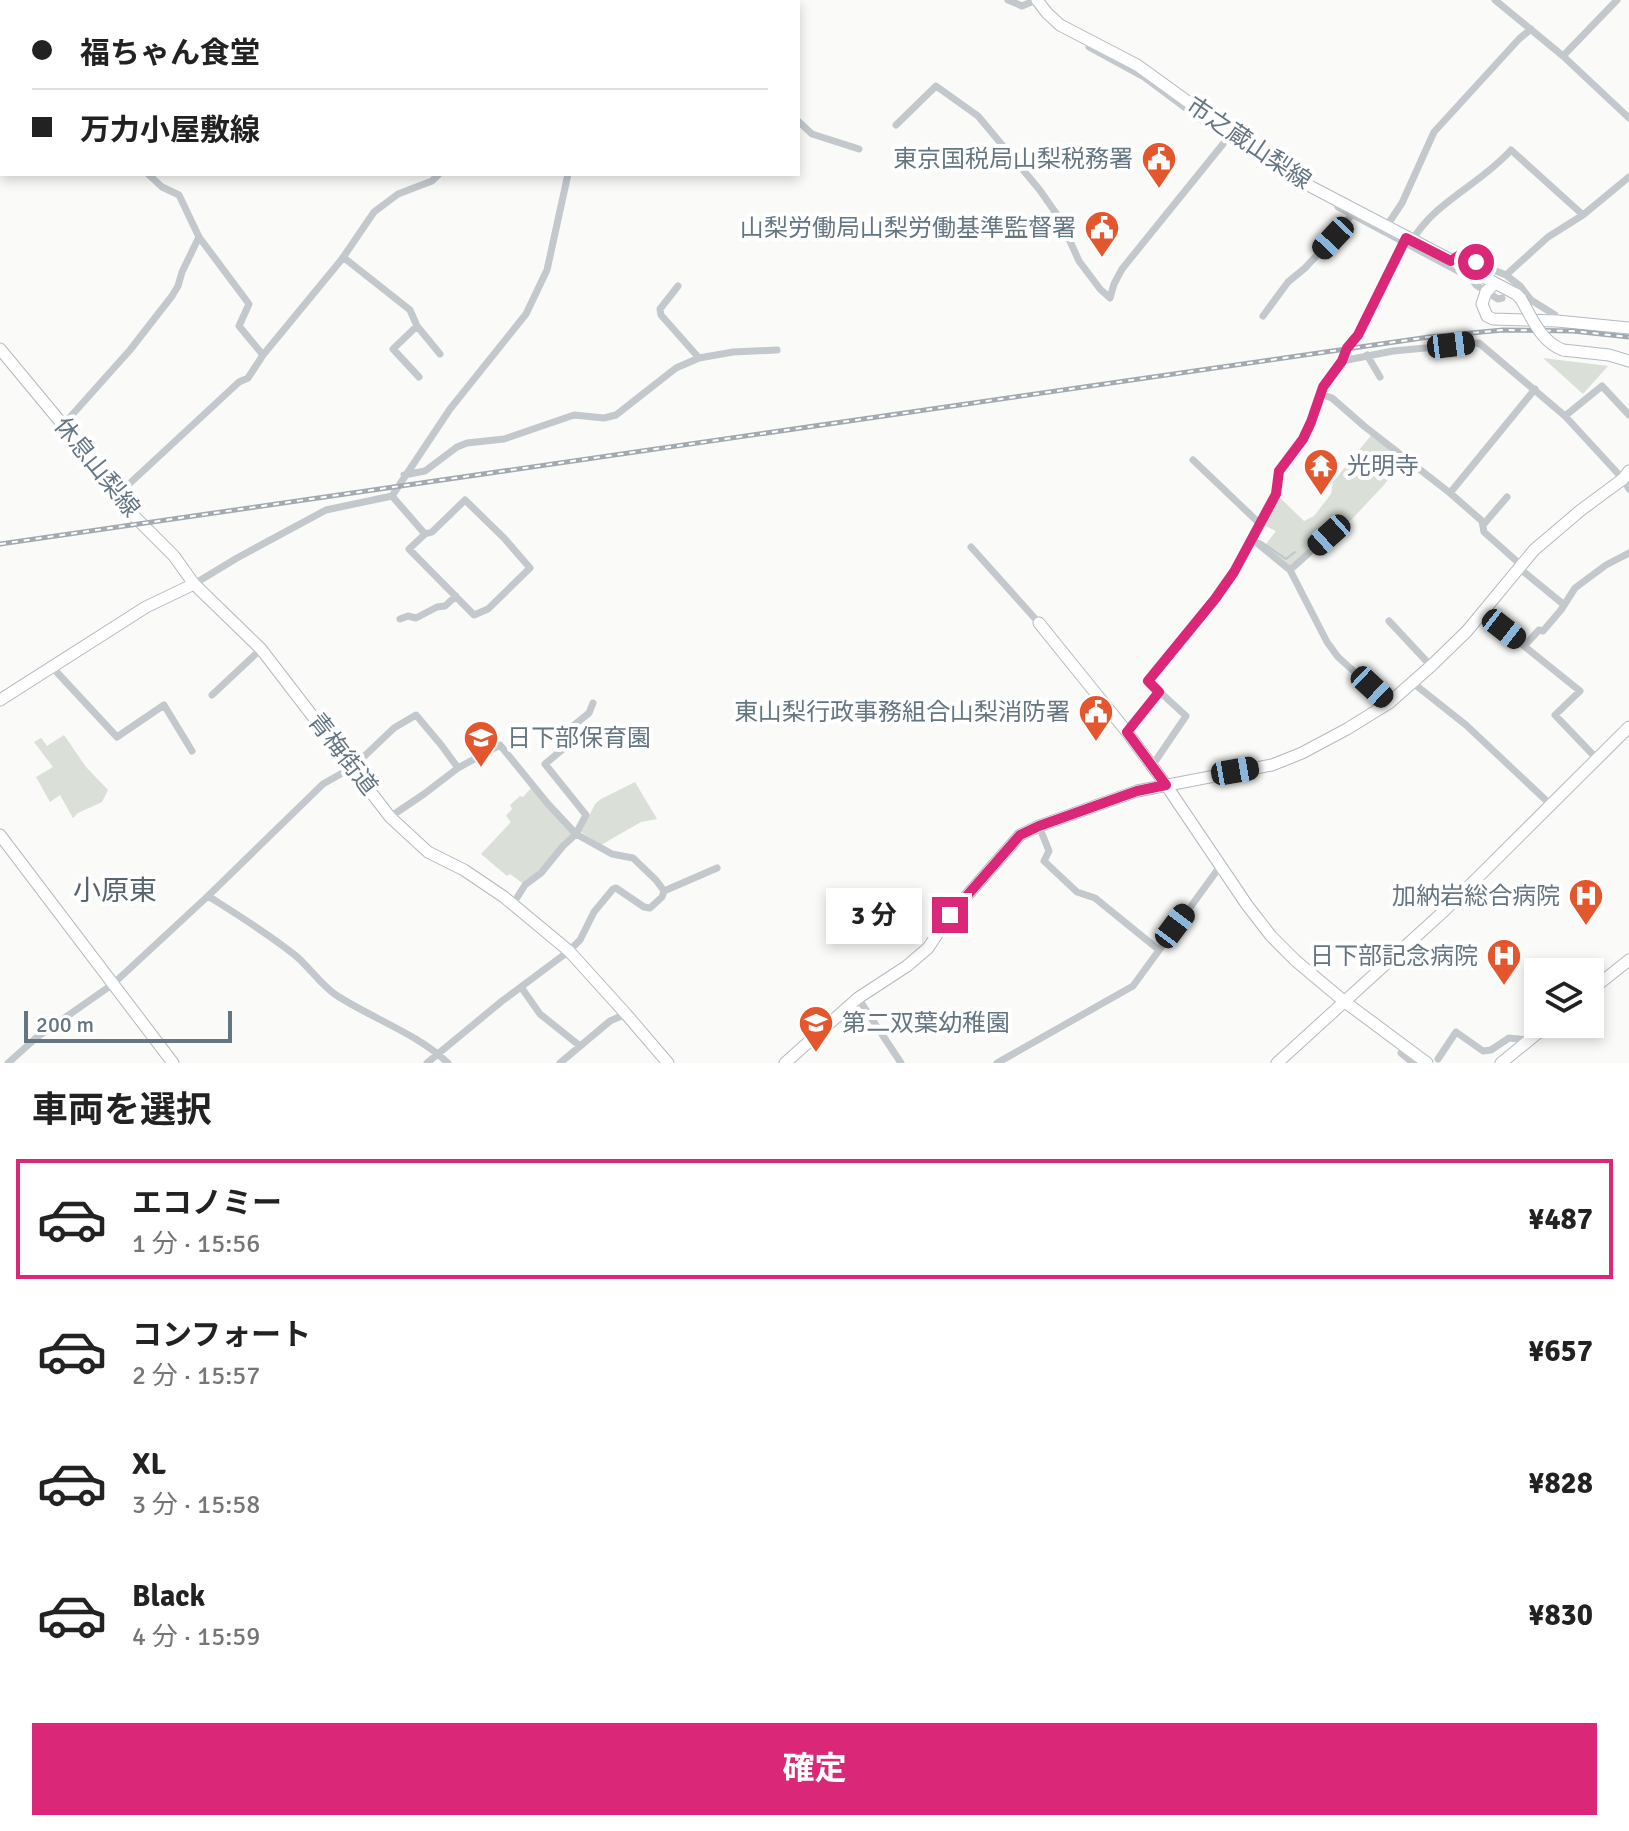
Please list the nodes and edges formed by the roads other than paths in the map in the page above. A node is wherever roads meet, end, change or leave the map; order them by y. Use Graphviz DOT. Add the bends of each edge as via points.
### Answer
graph roads {
  1 [pos="1008,0"];
  2 [pos="1037,0"];
  3 [pos="1495,0"];
  4 [pos="1617,0"];
  5 [pos="1531,29"];
  6 [pos="1089,47"];
  7 [pos="1563,56"];
  8 [pos="1629,118"];
  9 [pos="800,123"];
  10 [pos="896,125"];
  11 [pos="1223,144"];
  12 [pos="859,149"];
  13 [pos="150,176"];
  14 [pos="437,176"];
  15 [pos="568,176"];
  16 [pos="1629,177"];
  17 [pos="1353,212"];
  18 [pos="1583,215"];
  19 [pos="1386,227"];
  20 [pos="199,237"];
  21 [pos="1407,240"];
  22 [pos="343,257"];
  23 [pos="1451,261"];
  24 [pos="1506,275"];
  25 [pos="678,286"];
  26 [pos="1490,288"];
  27 [pos="1502,298"];
  28 [pos="1263,316"];
  29 [pos="1557,321"];
  30 [pos="417,326"];
  31 [pos="1629,328"];
  32 [pos="0,349"];
  33 [pos="777,350"];
  34 [pos="440,354"];
  35 [pos="263,355"];
  36 [pos="1367,355"];
  37 [pos="699,358"];
  38 [pos="1342,361"];
  39 [pos="1629,361"];
  40 [pos="419,377"];
  41 [pos="1380,377"];
  42 [pos="1535,389"];
  43 [pos="1320,394"];
  44 [pos="1629,415"];
  45 [pos="1565,416"];
  46 [pos="63,425"];
  47 [pos="1193,460"];
  48 [pos="404,475"];
  49 [pos="1627,480"];
  50 [pos="1450,493"];
  51 [pos="392,496"];
  52 [pos="115,497"];
  53 [pos="1507,497"];
  54 [pos="1259,523"];
  55 [pos="1483,525"];
  56 [pos="425,534"];
  57 [pos="1329,535"];
  58 [pos="1252,539"];
  59 [pos="971,547"];
  60 [pos="1629,553"];
  61 [pos="1520,567"];
  62 [pos="1290,570"];
  63 [pos="194,584"];
  64 [pos="456,596"];
  65 [pos="1563,604"];
  66 [pos="1483,613"];
  67 [pos="400,619"];
  68 [pos="1389,621"];
  69 [pos="1039,623"];
  70 [pos="1524,646"];
  71 [pos="261,649"];
  72 [pos="1431,666"];
  73 [pos="52,667"];
  74 [pos="1413,683"];
  75 [pos="1159,692"];
  76 [pos="212,695"];
  77 [pos="0,700"];
  78 [pos="593,703"];
  79 [pos="1389,703"];
  80 [pos="1127,732"];
  81 [pos="1627,736"];
  82 [pos="192,751"];
  83 [pos="1598,760"];
  84 [pos="1152,766"];
  85 [pos="353,767"];
  86 [pos="458,768"];
  87 [pos="1166,785"];
  88 [pos="1551,805"];
  89 [pos="390,817"];
  90 [pos="1039,826"];
  91 [pos="576,834"];
  92 [pos="0,835"];
  93 [pos="1221,865"];
  94 [pos="717,868"];
  95 [pos="664,891"];
  96 [pos="208,896"];
  97 [pos="513,904"];
  98 [pos="1159,950"];
  99 [pos="569,951"];
  100 [pos="1629,960"];
  101 [pos="1604,980"];
  102 [pos="113,984"];
  103 [pos="521,987"];
  104 [pos="858,998"];
  105 [pos="1345,1002"];
  106 [pos="626,1014"];
  107 [pos="1531,1038"];
  108 [pos="1528,1040"];
  109 [pos="580,1046"];
  110 [pos="1405,1047"];
  111 [pos="438,1054"];
  112 [pos="1433,1061"];
  113 [pos="8,1063"];
  114 [pos="173,1063"];
  115 [pos="427,1063"];
  116 [pos="448,1063"];
  117 [pos="560,1063"];
  118 [pos="668,1063"];
  119 [pos="785,1063"];
  120 [pos="901,1063"];
  121 [pos="997,1063"];
  122 [pos="1277,1063"];
  123 [pos="1413,1063"];
  124 [pos="1501,1063"];
  1 -- 2 [label="street" via="1022,6"];
  2 -- 17 [label="main road, 市之蔵山梨線" via="1060,25 1137,65 1271,164"];
  3 -- 5 [label="street"];
  4 -- 7 [label="street"];
  5 -- 7 [label="street"];
  5 -- 19 [label="street" via="1434,132"];
  6 -- 17 [label="street" via="1144,77 1271,170"];
  7 -- 8 [label="street"];
  9 -- 12 [label="street" via="812,134"];
  10 -- 11 [label="street" via="936,86 978,116 1048,200 1079,261 1110,298 1122,269"];
  13 -- 20 [label="street" via="179,195"];
  14 -- 22 [label="street" via="384,203"];
  15 -- 48 [label="street" via="536,297"];
  16 -- 18 [label="street"];
  17 -- 19 [label="main road, 市之蔵山梨線"];
  17 -- 21 [label="street"];
  17 -- 28 [label="street"];
  18 -- 21 [label="street" via="1511,150"];
  18 -- 24 [label="street" via="1548,237"];
  19 -- 21 [label="main road, 市之蔵山梨線"];
  20 -- 35 [label="street" via="249,304 239,326"];
  20 -- 46 [label="street" via="172,296"];
  21 -- 23 [label="main road, 市之蔵山梨線"];
  21 -- 26 [label="street" via="1476,285"];
  21 -- 38 [label="street"];
  22 -- 30 [label="street" via="410,310"];
  22 -- 35 [label="street"];
  23 -- 24 [label="street" via="1458,256"];
  23 -- 26 [label="main road, 市之蔵山梨線"];
  24 -- 29 [label="street"];
  25 -- 37 [label="street" via="661,315"];
  26 -- 27 [label="street"];
  26 -- 29 [label="main road" via="1482,307 1490,318"];
  26 -- 39 [label="main road, 市之蔵山梨線, bridge" via="1521,299 1549,343"];
  29 -- 31 [label="main road"];
  30 -- 34 [label="street"];
  30 -- 40 [label="street" via="393,349"];
  32 -- 46 [label="main road, 休息山梨線"];
  33 -- 37 [label="street"];
  35 -- 52 [label="street" via="248,378"];
  36 -- 38 [label="street"];
  36 -- 41 [label="street"];
  36 -- 42 [label="street" via="1479,343"];
  37 -- 48 [label="street" via="676,368 612,417 574,415 504,439 467,443 425,471"];
  38 -- 43 [label="street"];
  42 -- 45 [label="street"];
  42 -- 50 [label="street"];
  43 -- 50 [label="street" via="1332,398"];
  43 -- 54 [label="street" via="1303,439 1279,471 1276,494"];
  44 -- 45 [label="street" via="1602,386"];
  45 -- 49 [label="street"];
  46 -- 52 [label="main road, 休息山梨線"];
  47 -- 54 [label="street"];
  48 -- 51 [label="street"];
  49 -- 61 [label="main road" via="1559,527"];
  50 -- 55 [label="street"];
  51 -- 56 [label="street"];
  51 -- 63 [label="street" via="326,510"];
  52 -- 63 [label="main road, 休息山梨線" via="174,556"];
  53 -- 55 [label="street"];
  54 -- 58 [label="street"];
  55 -- 61 [label="street"];
  56 -- 64 [label="street" via="409,549"];
  56 -- 64 [label="street" via="465,500 530,568 488,609 474,615"];
  57 -- 62 [label="street"];
  58 -- 62 [label="street"];
  58 -- 75 [label="street" via="1215,599 1148,681"];
  59 -- 69 [label="street"];
  60 -- 65 [label="street" via="1575,588"];
  61 -- 65 [label="street"];
  61 -- 66 [label="main road"];
  62 -- 79 [label="street" via="1338,657"];
  63 -- 71 [label="main road, 青梅街道"];
  63 -- 73 [label="main road" via="146,607"];
  64 -- 67 [label="street" via="416,618"];
  65 -- 70 [label="street"];
  66 -- 70 [label="street"];
  66 -- 72 [label="main road"];
  68 -- 72 [label="street"];
  69 -- 80 [label="main road"];
  70 -- 83 [label="street" via="1580,691 1555,715"];
  71 -- 76 [label="street"];
  71 -- 85 [label="main road, 青梅街道"];
  72 -- 74 [label="main road"];
  73 -- 77 [label="main road"];
  73 -- 82 [label="street" via="117,737 164,705"];
  74 -- 79 [label="main road"];
  74 -- 88 [label="street"];
  75 -- 80 [label="street"];
  75 -- 84 [label="street" via="1186,716"];
  78 -- 91 [label="street" via="573,726 580,735 545,764 586,815"];
  79 -- 87 [label="main road" via="1272,765"];
  80 -- 84 [label="main road"];
  81 -- 83 [label="main road"];
  83 -- 88 [label="main road"];
  84 -- 87 [label="main road"];
  85 -- 86 [label="street" via="416,715"];
  85 -- 89 [label="main road, 青梅街道"];
  85 -- 96 [label="street" via="323,784"];
  86 -- 89 [label="street"];
  86 -- 91 [label="street" via="500,745"];
  87 -- 90 [label="main road"];
  87 -- 93 [label="main road"];
  88 -- 105 [label="main road"];
  89 -- 97 [label="main road, 青梅街道" via="428,852"];
  90 -- 98 [label="street" via="1049,851 1044,861 1077,892 1095,898"];
  90 -- 104 [label="main road" via="1020,835 928,948"];
  91 -- 95 [label="street" via="612,854 633,858"];
  91 -- 97 [label="street"];
  92 -- 102 [label="main road"];
  93 -- 98 [label="street"];
  93 -- 105 [label="main road" via="1271,936"];
  94 -- 95 [label="street"];
  95 -- 99 [label="street" via="650,908 613,889"];
  96 -- 102 [label="street"];
  96 -- 111 [label="street" via="295,956 335,994"];
  97 -- 99 [label="main road, 青梅街道"];
  98 -- 121 [label="street" via="1133,986"];
  99 -- 103 [label="street"];
  99 -- 106 [label="main road, 青梅街道"];
  100 -- 101 [label="main road"];
  102 -- 113 [label="street"];
  102 -- 114 [label="main road"];
  103 -- 109 [label="street" via="540,1014"];
  103 -- 111 [label="street"];
  104 -- 119 [label="main road"];
  104 -- 120 [label="street"];
  105 -- 110 [label="main road"];
  105 -- 122 [label="main road"];
  106 -- 109 [label="street"];
  106 -- 118 [label="main road, 青梅街道"];
  107 -- 108 [label="main road"];
  108 -- 112 [label="street" via="1509,1038 1483,1051 1456,1032"];
  108 -- 124 [label="main road"];
  109 -- 117 [label="street"];
  110 -- 112 [label="main road"];
  110 -- 123 [label="street" via="1401,1053"];
  111 -- 115 [label="street"];
  111 -- 116 [label="street"];
}
